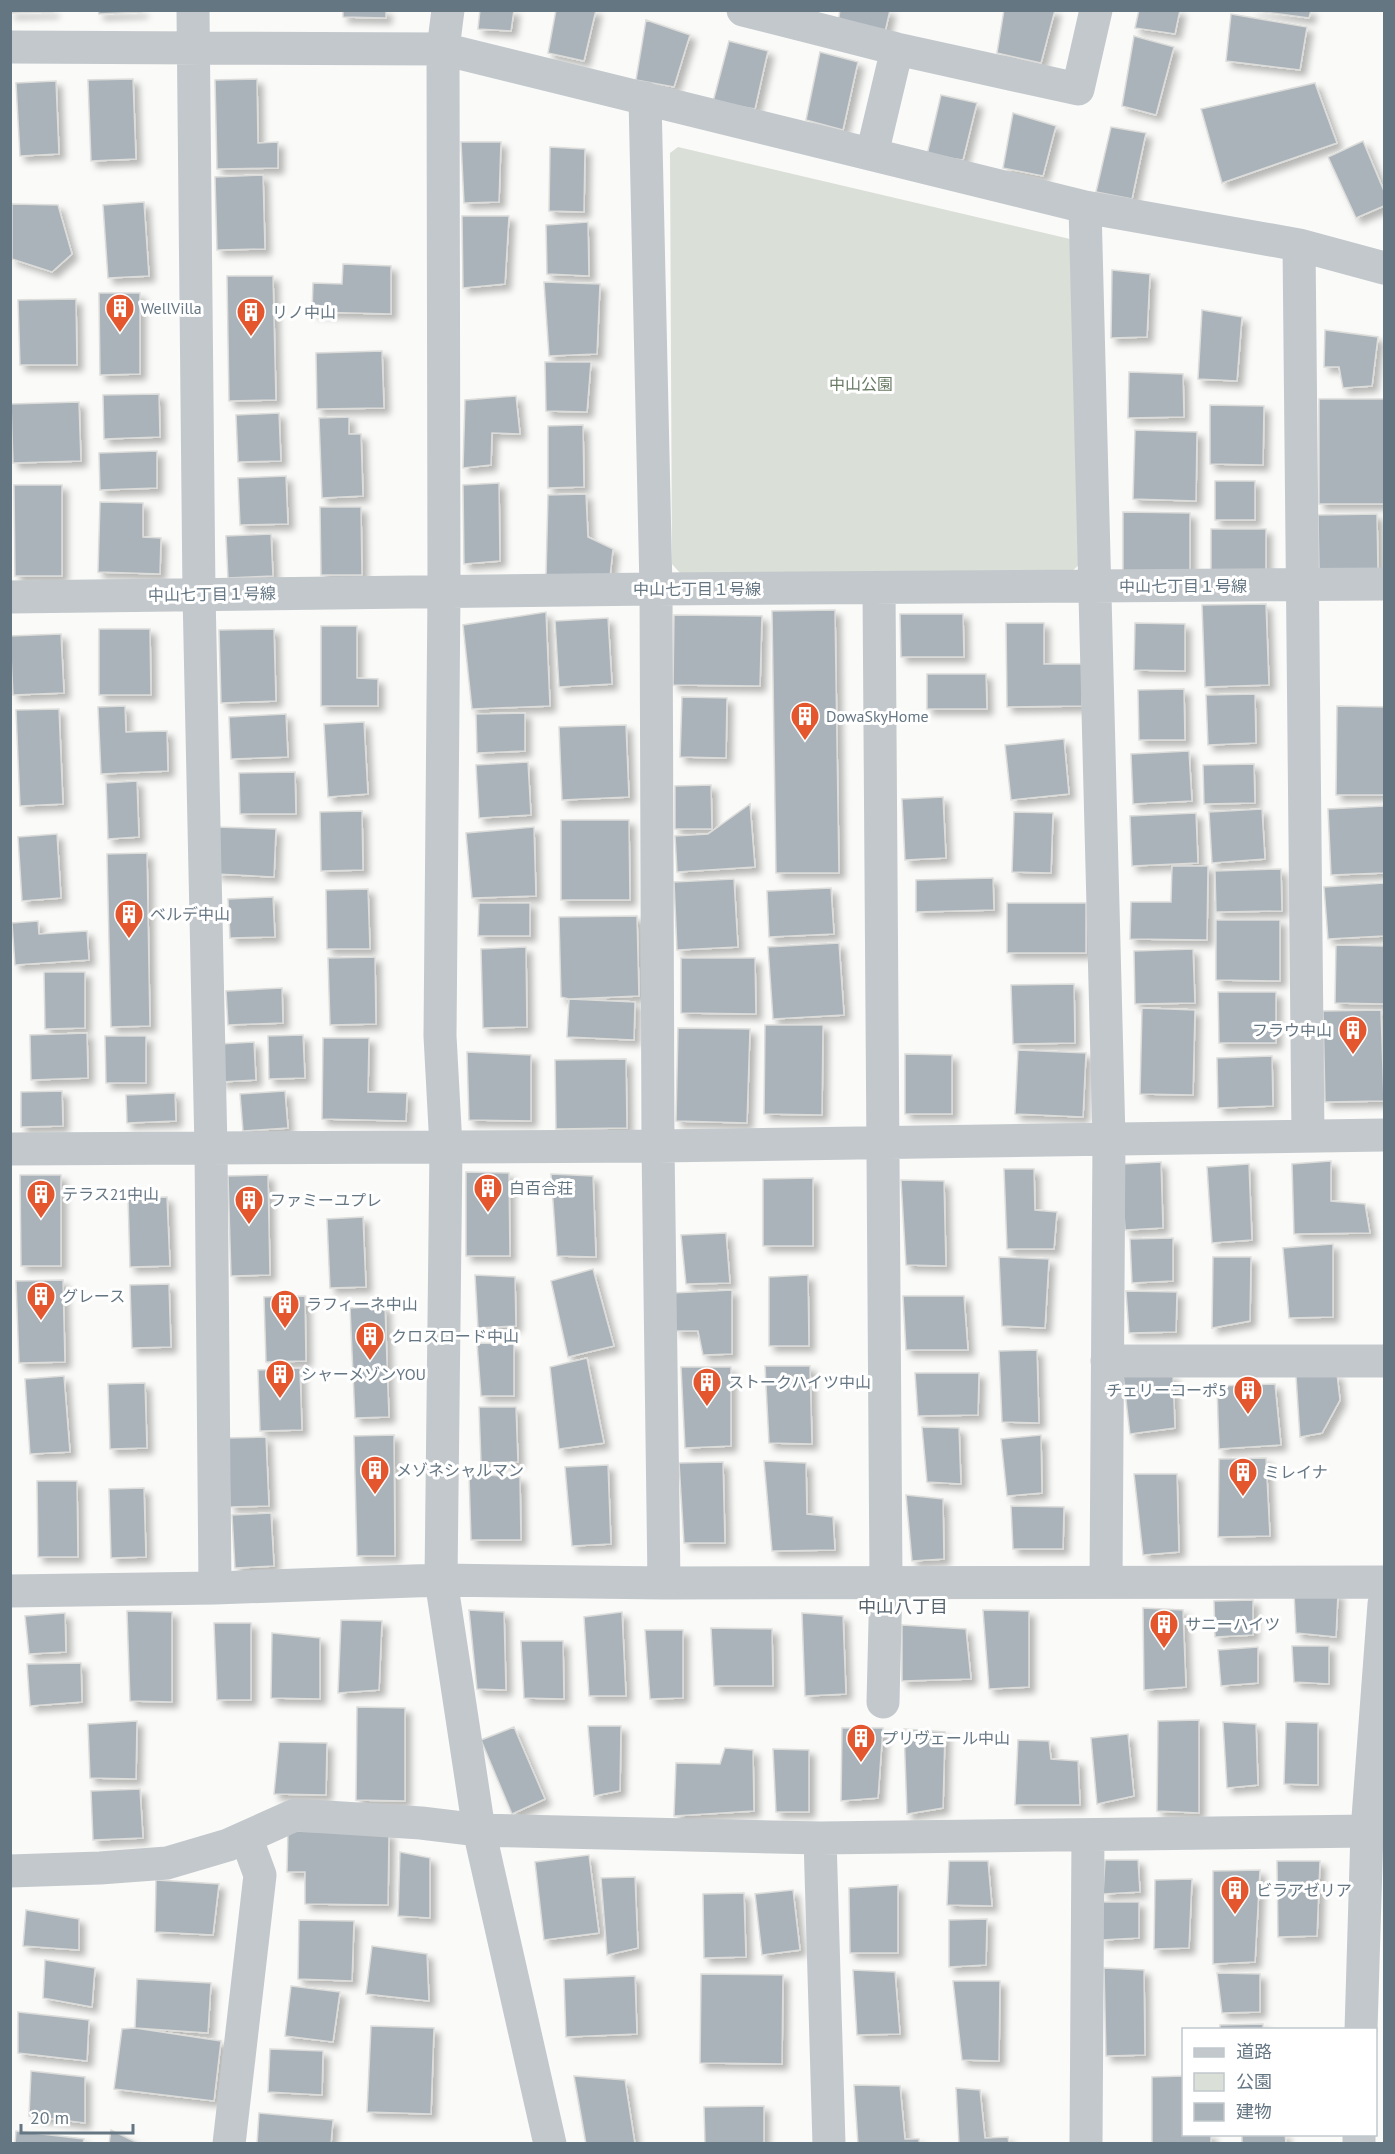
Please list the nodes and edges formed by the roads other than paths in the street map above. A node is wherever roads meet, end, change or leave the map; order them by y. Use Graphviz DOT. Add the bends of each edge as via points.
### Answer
graph roads {
  1 [pos="193,10"];
  2 [pos="448,10"];
  3 [pos="743,10"];
  4 [pos="1096,10"];
  5 [pos="10,47"];
  6 [pos="193,48"];
  7 [pos="443,49"];
  8 [pos="897,49"];
  9 [pos="645,98"];
  10 [pos="872,154"];
  11 [pos="1085,207"];
  12 [pos="1299,245"];
  13 [pos="1384,268"];
  14 [pos="1384,584"];
  15 [pos="1302,585"];
  16 [pos="1096,586"];
  17 [pos="879,588"];
  18 [pos="656,589"];
  19 [pos="444,592"];
  20 [pos="200,594"];
  21 [pos="10,597"];
  22 [pos="1384,1135"];
  23 [pos="1308,1136"];
  24 [pos="1109,1139"];
  25 [pos="883,1143"];
  26 [pos="658,1146"];
  27 [pos="446,1147"];
  28 [pos="10,1149"];
  29 [pos="211,1149"];
  30 [pos="1107,1361"];
  31 [pos="1384,1361"];
  32 [pos="441,1580"];
  33 [pos="664,1582"];
  34 [pos="886,1582"];
  35 [pos="1106,1582"];
  36 [pos="1384,1582"];
  37 [pos="214,1588"];
  38 [pos="10,1591"];
  39 [pos="1384,1604"];
  40 [pos="883,1702"];
  41 [pos="478,1830"];
  42 [pos="1367,1831"];
  43 [pos="1088,1835"];
  44 [pos="246,1837"];
  45 [pos="820,1838"];
  46 [pos="10,1871"];
  47 [pos="1361,2028"];
  48 [pos="229,2144"];
  49 [pos="550,2144"];
  50 [pos="829,2144"];
  51 [pos="1086,2144"];
  1 -- 6 [label="street"];
  2 -- 7 [label="street"];
  3 -- 8 [label="street"];
  4 -- 8 [label="street" via="1078,89"];
  5 -- 6 [label="street"];
  6 -- 7 [label="street"];
  6 -- 20 [label="street"];
  7 -- 9 [label="street"];
  7 -- 19 [label="street"];
  8 -- 10 [label="street"];
  9 -- 10 [label="street"];
  9 -- 18 [label="street"];
  10 -- 11 [label="street"];
  11 -- 12 [label="street"];
  11 -- 16 [label="street"];
  12 -- 13 [label="street"];
  12 -- 15 [label="street"];
  14 -- 15 [label="street, 中山七丁目１号線"];
  15 -- 16 [label="street, 中山七丁目１号線"];
  15 -- 23 [label="street"];
  16 -- 17 [label="street, 中山七丁目１号線"];
  16 -- 24 [label="street"];
  17 -- 18 [label="street, 中山七丁目１号線"];
  17 -- 25 [label="street"];
  18 -- 19 [label="street, 中山七丁目１号線"];
  18 -- 26 [label="street"];
  19 -- 20 [label="street, 中山七丁目１号線"];
  19 -- 27 [label="street" via="440,1036"];
  20 -- 21 [label="street, 中山七丁目１号線"];
  20 -- 29 [label="street"];
  22 -- 23 [label="street"];
  23 -- 24 [label="street"];
  24 -- 25 [label="street"];
  24 -- 30 [label="street"];
  25 -- 26 [label="street"];
  25 -- 34 [label="street"];
  26 -- 27 [label="street"];
  26 -- 33 [label="street"];
  27 -- 29 [label="street"];
  27 -- 32 [label="street"];
  28 -- 29 [label="street"];
  29 -- 37 [label="street"];
  30 -- 31 [label="street"];
  30 -- 35 [label="street"];
  32 -- 33 [label="street"];
  32 -- 37 [label="street"];
  32 -- 41 [label="street"];
  33 -- 34 [label="street"];
  34 -- 35 [label="street"];
  34 -- 40 [label="street"];
  35 -- 36 [label="street"];
  37 -- 38 [label="street"];
  39 -- 42 [label="street"];
  41 -- 44 [label="street" via="295,1815"];
  41 -- 45 [label="street"];
  41 -- 49 [label="street"];
  42 -- 43 [label="street"];
  42 -- 47 [label="street"];
  43 -- 45 [label="street"];
  43 -- 51 [label="street"];
  44 -- 46 [label="street" via="167,1863"];
  44 -- 48 [label="street" via="260,1875"];
  45 -- 50 [label="street"];
}
